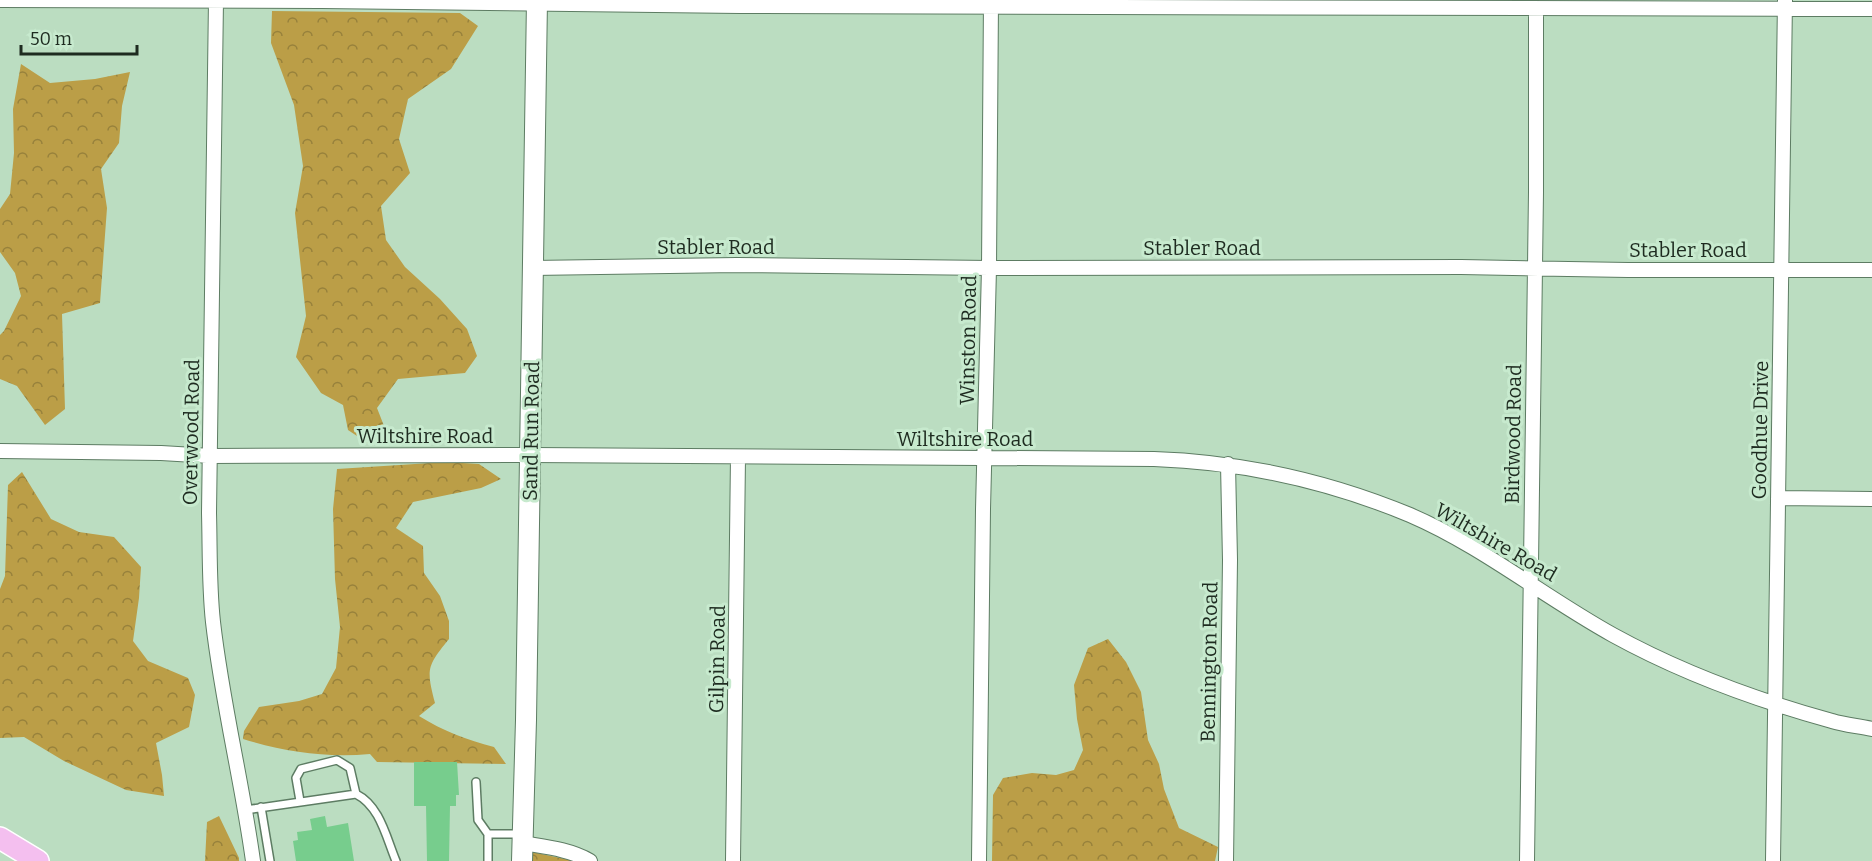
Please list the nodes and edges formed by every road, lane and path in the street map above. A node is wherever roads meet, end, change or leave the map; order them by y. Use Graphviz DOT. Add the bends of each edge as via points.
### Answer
graph roads {
  1 [pos="0,0"];
  2 [pos="216,1"];
  3 [pos="537,2"];
  4 [pos="991,3"];
  5 [pos="1785,4"];
  6 [pos="1536,8"];
  7 [pos="1872,9"];
  8 [pos="532,268"];
  9 [pos="989,268"];
  10 [pos="1535,268"];
  11 [pos="1782,270"];
  12 [pos="1872,270"];
  13 [pos="0,451"];
  14 [pos="531,455"];
  15 [pos="211,456"];
  16 [pos="738,457"];
  17 [pos="984,458"];
  18 [pos="1228,464"];
  19 [pos="1778,498"];
  20 [pos="1872,499"];
  21 [pos="1530,585"];
  22 [pos="1775,704"];
  23 [pos="1872,729"];
  24 [pos="477,782"];
  25 [pos="356,795"];
  26 [pos="300,801"];
  27 [pos="261,807"];
  28 [pos="245,810"];
  29 [pos="488,834"];
  30 [pos="0,838"];
  31 [pos="522,846"];
  32 [pos="39,861"];
  33 [pos="253,861"];
  34 [pos="270,861"];
  35 [pos="396,861"];
  36 [pos="488,861"];
  37 [pos="590,861"];
  38 [pos="733,861"];
  39 [pos="979,861"];
  40 [pos="1226,861"];
  41 [pos="1527,861"];
  42 [pos="1773,861"];
  1 -- 2 [label="street"];
  2 -- 3 [label="street"];
  2 -- 15 [label="street, Overwood Road"];
  3 -- 4 [label="street"];
  3 -- 8 [label="street, Sand Run Road"];
  4 -- 6 [label="street"];
  4 -- 9 [label="street, Winston Road"];
  5 -- 6 [label="street"];
  5 -- 7 [label="street"];
  5 -- 11 [label="street, Goodhue Drive"];
  6 -- 10 [label="street, Birdwood Road"];
  8 -- 9 [label="street, Stabler Road"];
  8 -- 14 [label="street, Sand Run Road"];
  9 -- 10 [label="street, Stabler Road"];
  9 -- 17 [label="street, Winston Road"];
  10 -- 11 [label="street, Stabler Road"];
  10 -- 21 [label="street, Birdwood Road"];
  11 -- 12 [label="street, Stabler Road"];
  11 -- 19 [label="street, Goodhue Drive"];
  13 -- 15 [label="street, Wiltshire Road"];
  14 -- 15 [label="street, Wiltshire Road"];
  14 -- 16 [label="street, Wiltshire Road"];
  14 -- 31 [label="street, Sand Run Road"];
  15 -- 28 [label="street, Overwood Road" via="213,621"];
  16 -- 17 [label="street, Wiltshire Road"];
  16 -- 38 [label="street, Gilpin Road"];
  17 -- 18 [label="street, Wiltshire Road" via="1154,459"];
  17 -- 39 [label="street, Winston Road"];
  18 -- 21 [label="street, Wiltshire Road" via="1363,497 1411,516 1482,552"];
  18 -- 40 [label="street, Bennington Road"];
  19 -- 20 [label="street"];
  19 -- 22 [label="street, Goodhue Drive"];
  21 -- 22 [label="street, Wiltshire Road" via="1612,635 1672,665"];
  21 -- 41 [label="street, Birdwood Road"];
  22 -- 23 [label="street, Wiltshire Road"];
  22 -- 42 [label="street, Goodhue Drive"];
  24 -- 29 [label="lane" via="478,820"];
  25 -- 26 [label="lane"];
  25 -- 26 [label="lane" via="350,768 337,760 301,769 296,778"];
  25 -- 35 [label="lane" via="377,813"];
  26 -- 27 [label="lane"];
  27 -- 28 [label="lane"];
  27 -- 34 [label="lane"];
  28 -- 33 [label="street, Overwood Road"];
  29 -- 31 [label="lane"];
  29 -- 36 [label="lane"];
  30 -- 32 [label="main road"];
  31 -- 37 [label="street" via="560,849"];
}
